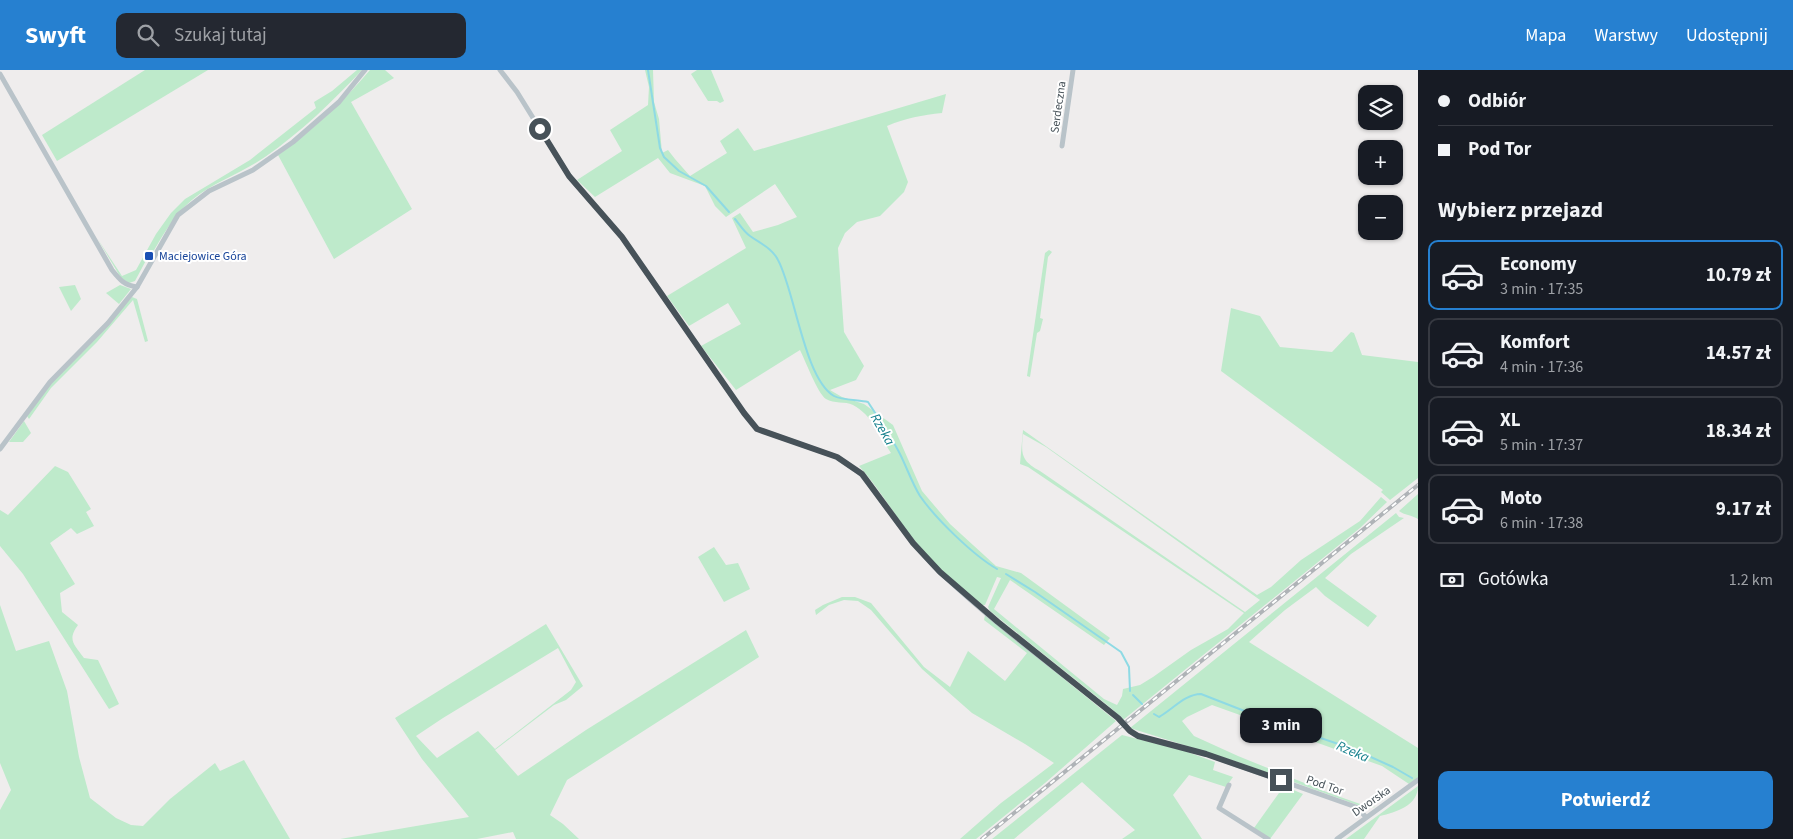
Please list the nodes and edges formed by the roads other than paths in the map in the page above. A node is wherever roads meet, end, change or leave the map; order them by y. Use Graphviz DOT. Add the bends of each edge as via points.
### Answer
graph roads {
  1 [pos="365,70"];
  2 [pos="500,70"];
  3 [pos="1073,70"];
  4 [pos="0,74"];
  5 [pos="1062,146"];
  6 [pos="136,287"];
  7 [pos="0,449"];
  8 [pos="1418,780"];
  9 [pos="1229,785"];
  10 [pos="1366,817"];
  11 [pos="1268,839"];
  12 [pos="1337,839"];
  1 -- 6 [label="street" via="339,102 293,142 253,170 209,191 178,215"];
  2 -- 10 [label="street, Pod Tor" via="569,176 622,237 757,429 837,457 855,468 913,543 940,572 1118,718 1133,734 1206,754 1356,807"];
  3 -- 5 [label="street, Serdeczna"];
  4 -- 6 [label="street" via="112,270 121,282"];
  6 -- 7 [label="street" via="108,323 50,382"];
  8 -- 10 [label="street, Dworska"];
  9 -- 11 [label="street" via="1219,808"];
  10 -- 12 [label="street, Dworska"];
}
